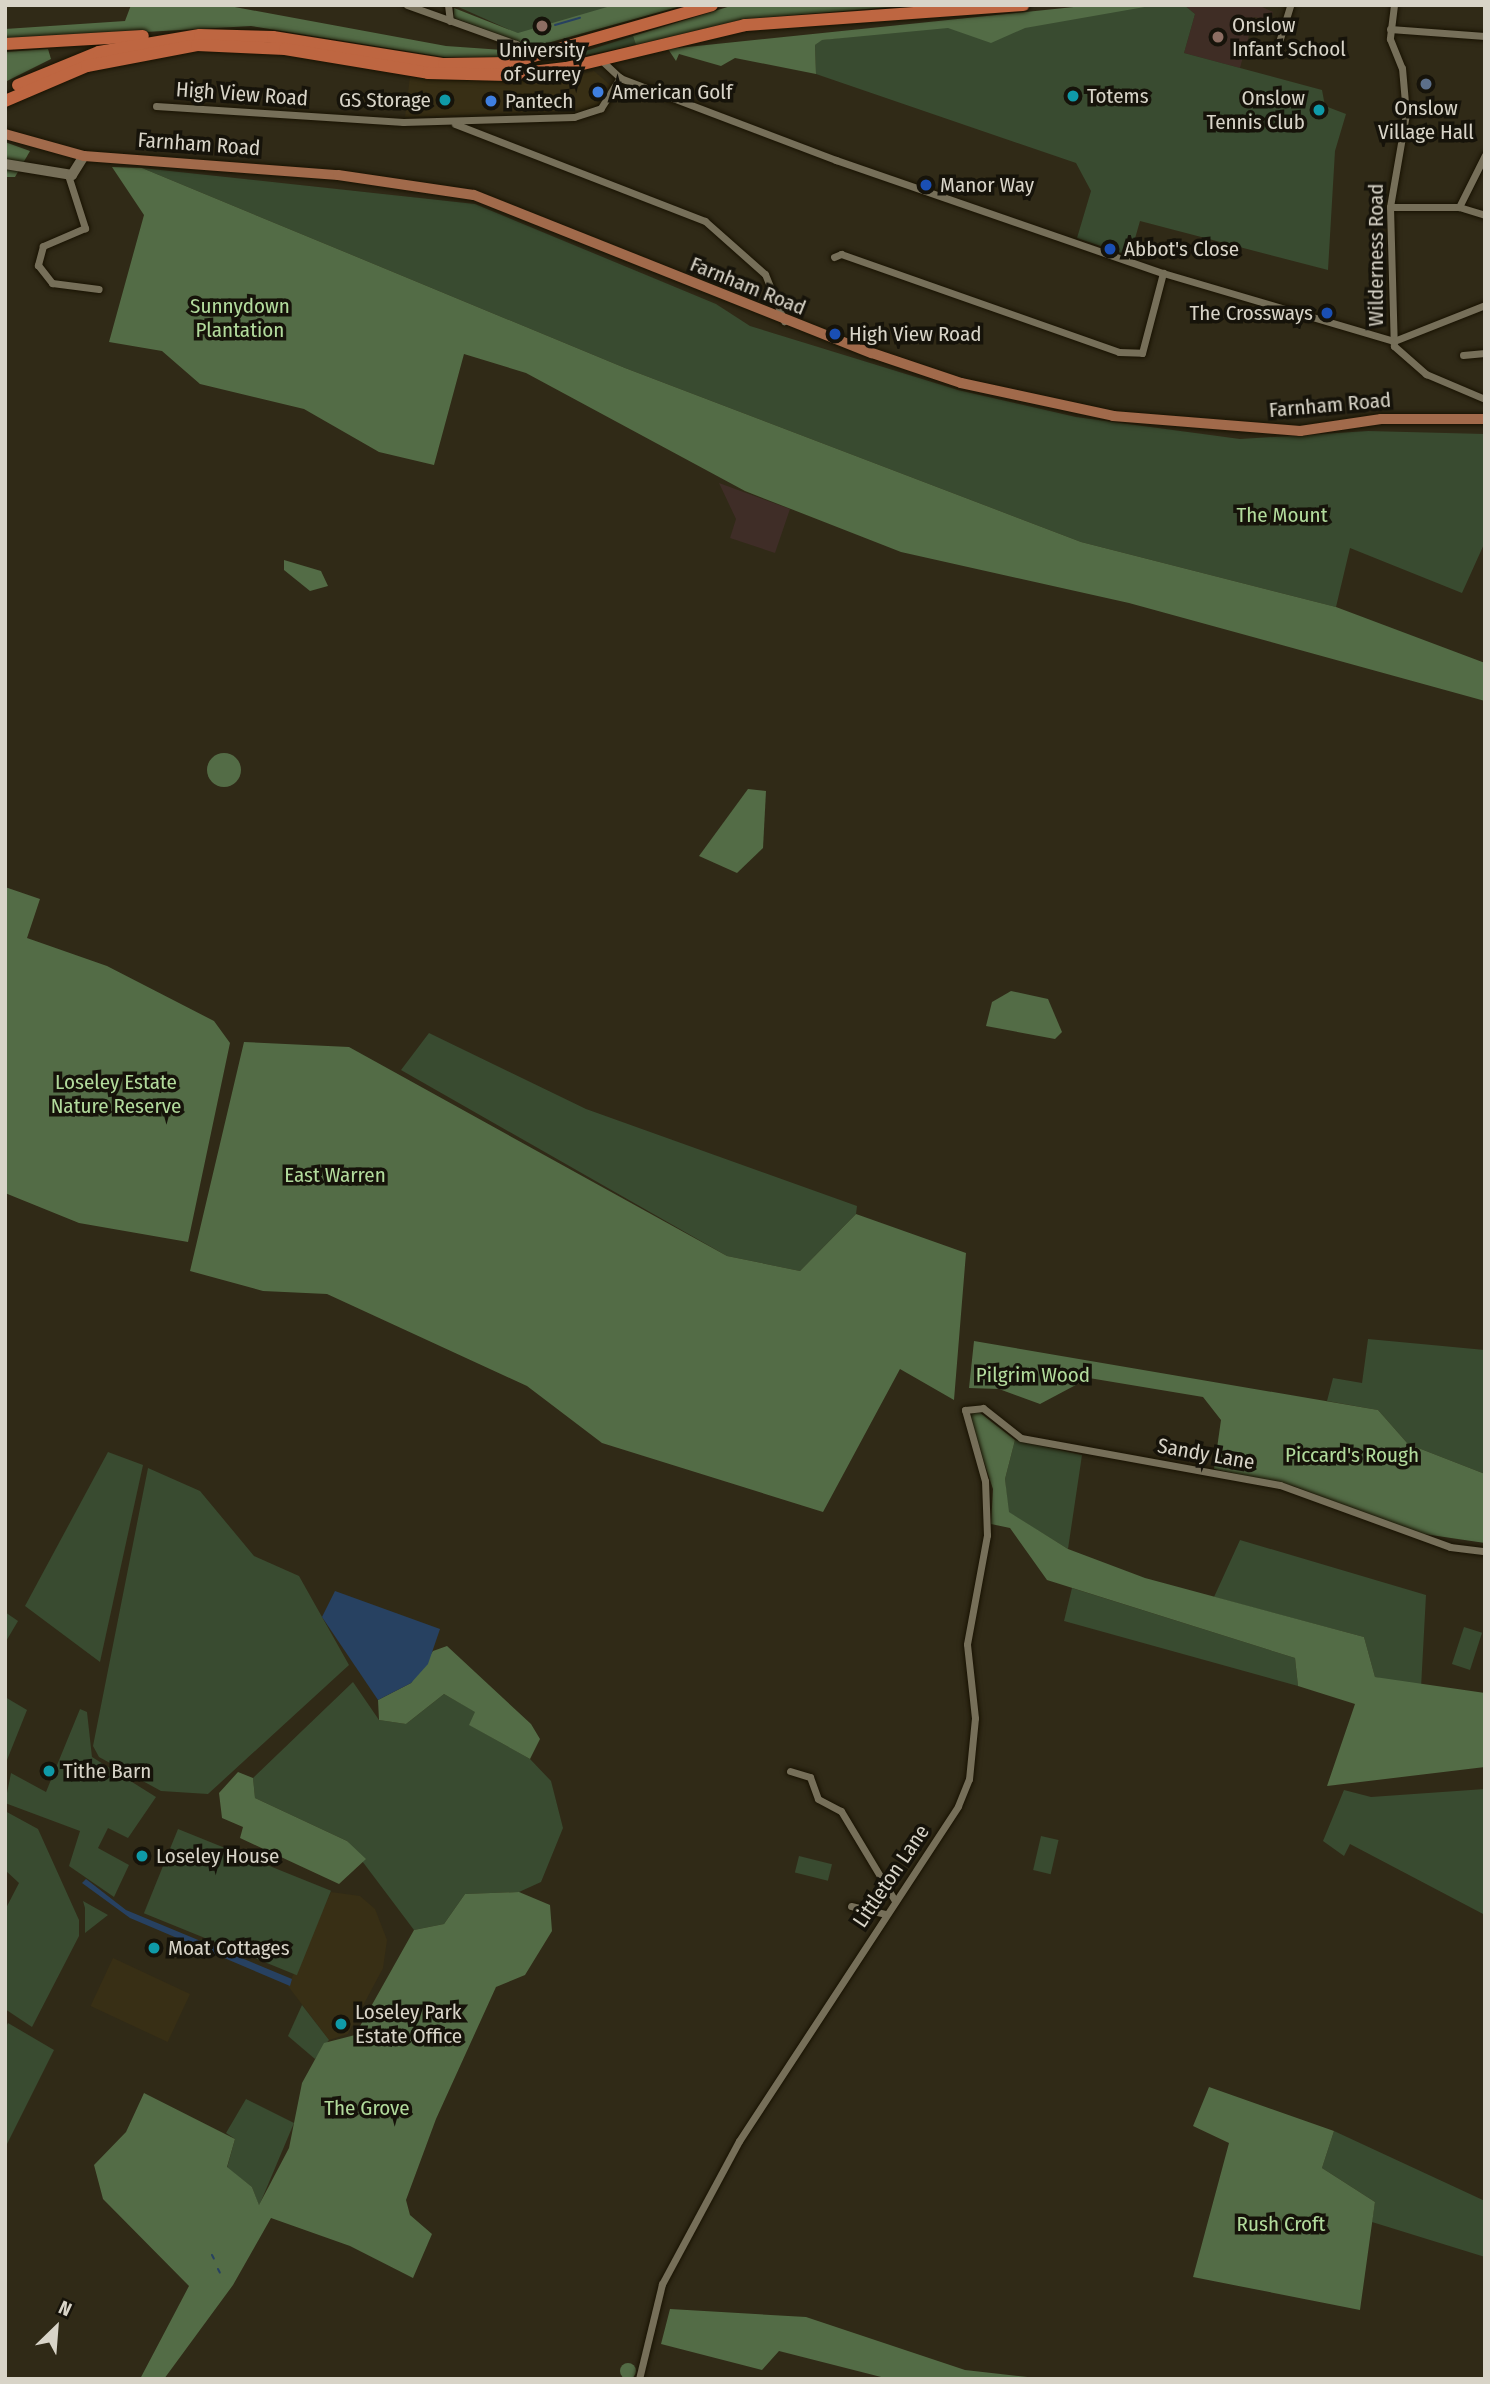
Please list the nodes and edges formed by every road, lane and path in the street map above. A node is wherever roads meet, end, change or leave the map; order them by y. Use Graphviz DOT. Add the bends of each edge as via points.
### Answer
graph roads {
  1 [pos="407,5"];
  2 [pos="448,5"];
  3 [pos="712,5"];
  4 [pos="1023,5"];
  5 [pos="1290,5"];
  6 [pos="1394,5"];
  7 [pos="450,21"];
  8 [pos="1390,29"];
  9 [pos="186,36"];
  10 [pos="1485,36"];
  11 [pos="1279,42"];
  12 [pos="5,44"];
  13 [pos="601,60"];
  14 [pos="527,67"];
  15 [pos="620,78"];
  16 [pos="5,92"];
  17 [pos="5,101"];
  18 [pos="156,106"];
  19 [pos="482,121"];
  20 [pos="452,123"];
  21 [pos="5,134"];
  22 [pos="480,134"];
  23 [pos="1485,155"];
  24 [pos="84,156"];
  25 [pos="5,164"];
  26 [pos="68,175"];
  27 [pos="1390,207"];
  28 [pos="1459,207"];
  29 [pos="1485,215"];
  30 [pos="834,257"];
  31 [pos="1164,273"];
  32 [pos="99,289"];
  33 [pos="1485,305"];
  34 [pos="785,321"];
  35 [pos="1394,341"];
  36 [pos="1485,353"];
  37 [pos="1463,355"];
  38 [pos="1485,398"];
  39 [pos="1485,419"];
  40 [pos="965,1410"];
  41 [pos="1485,1552"];
  42 [pos="790,1771"];
  43 [pos="895,1901"];
  44 [pos="851,1906"];
  45 [pos="885,1914"];
  46 [pos="639,2379"];
  1 -- 7 [label="street"];
  2 -- 7 [label="street"];
  3 -- 14 [label="highway"];
  4 -- 13 [label="highway" via="745,25"];
  5 -- 11 [label="street"];
  6 -- 8 [label="street"];
  7 -- 14 [label="street" via="516,44"];
  8 -- 10 [label="street"];
  8 -- 27 [label="street, Wilderness Road" via="1406,114"];
  9 -- 12 [label="highway"];
  9 -- 14 [label="highway" via="273,37 444,64"];
  9 -- 16 [label="highway" via="99,52"];
  13 -- 14 [label="highway"];
  13 -- 15 [label="street"];
  14 -- 17 [label="highway" via="428,73 285,49 206,44 105,61"];
  15 -- 19 [label="street, High View Road" via="607,102 584,116"];
  15 -- 31 [label="street"];
  18 -- 20 [label="street, High View Road"];
  19 -- 20 [label="street, High View Road"];
  19 -- 22 [label="street"];
  20 -- 22 [label="street, High View Road"];
  21 -- 24 [label="main road, Farnham Road"];
  22 -- 34 [label="street, High View Road" via="723,231 765,274"];
  23 -- 28 [label="street"];
  24 -- 26 [label="street" via="81,170"];
  24 -- 34 [label="main road, Farnham Road" via="326,174 474,195"];
  25 -- 26 [label="street"];
  26 -- 32 [label="street" via="85,228 43,246 38,265 52,283"];
  27 -- 28 [label="street"];
  27 -- 35 [label="street, Wilderness Road"];
  28 -- 29 [label="street"];
  30 -- 31 [label="street" via="841,254 1119,352 1142,353"];
  31 -- 35 [label="street"];
  33 -- 35 [label="street"];
  34 -- 39 [label="main road, Farnham Road" via="961,383 1155,422 1300,431 1381,419"];
  35 -- 38 [label="street" via="1426,374"];
  36 -- 37 [label="street"];
  40 -- 41 [label="street, Sandy Lane" via="983,1408 1021,1438 1280,1485 1450,1546"];
  40 -- 43 [label="street, Littleton Lane" via="985,1481 987,1535 967,1644 974,1743 958,1806"];
  42 -- 43 [label="street" via="810,1777 818,1799 841,1811"];
  43 -- 45 [label="street, Littleton Lane"];
  44 -- 45 [label="street"];
  45 -- 46 [label="street, Littleton Lane" via="740,2141 651,2314"];
}
